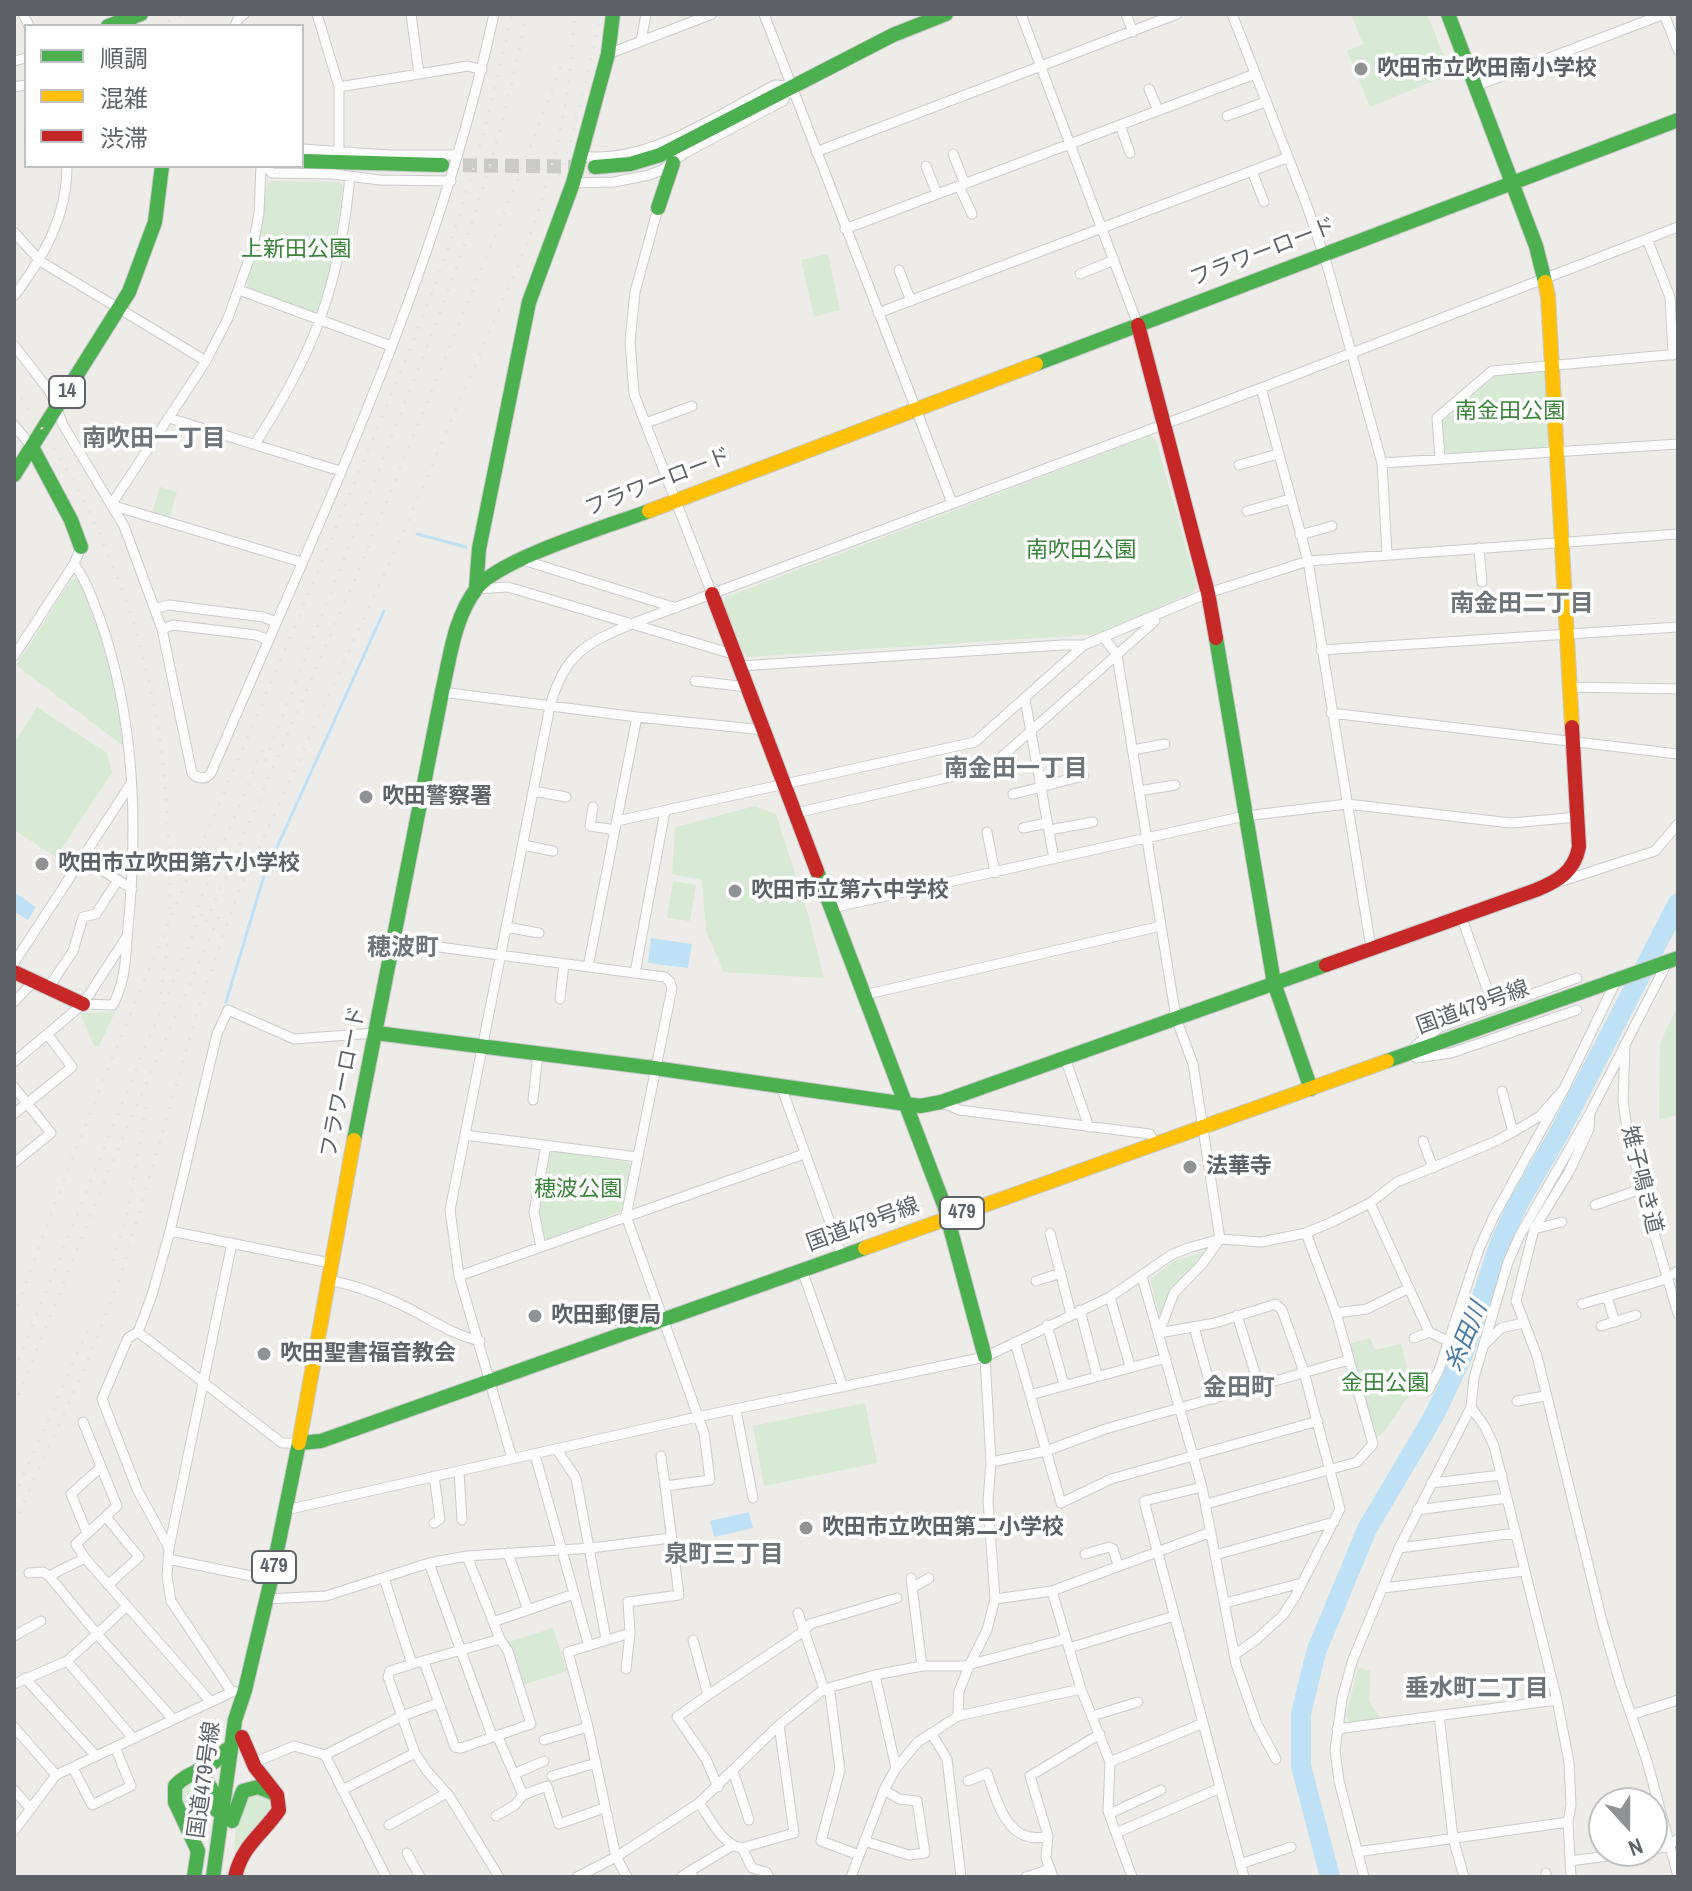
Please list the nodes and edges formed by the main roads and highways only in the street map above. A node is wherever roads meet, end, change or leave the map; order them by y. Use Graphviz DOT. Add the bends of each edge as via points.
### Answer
graph roads {
  1 [pos="613,14"];
  2 [pos="946,14"];
  3 [pos="1448,14"];
  4 [pos="1678,120"];
  5 [pos="304,161"];
  6 [pos="673,163"];
  7 [pos="442,165"];
  8 [pos="595,167"];
  9 [pos="162,168"];
  10 [pos="1512,181"];
  11 [pos="658,208"];
  12 [pos="1138,325"];
  13 [pos="32,447"];
  14 [pos="14,475"];
  15 [pos="81,547"];
  16 [pos="476,589"];
  17 [pos="712,594"];
  18 [pos="1669,962"];
  19 [pos="14,972"];
  20 [pos="1274,983"];
  21 [pos="83,1004"];
  22 [pos="376,1033"];
  23 [pos="1311,1089"];
  24 [pos="904,1103"];
  25 [pos="948,1218"];
  26 [pos="985,1357"];
  27 [pos="299,1443"];
  28 [pos="238,1690"];
  29 [pos="235,1720"];
  30 [pos="242,1737"];
  31 [pos="226,1750"];
  32 [pos="192,1774"];
  33 [pos="277,1795"];
  34 [pos="216,1810"];
  35 [pos="232,1821"];
  36 [pos="194,1877"];
  37 [pos="206,1877"];
  38 [pos="213,1877"];
  39 [pos="224,1877"];
  40 [pos="235,1877"];
  1 -- 16 [label="main road" via="608,54 573,183 529,302 479,549"];
  2 -- 8 [label="main road" via="893,35 660,155"];
  3 -- 10 [label="main road"];
  4 -- 10 [label="main road, フラワーロード"];
  5 -- 7 [label="main road"];
  6 -- 11 [label="main road"];
  9 -- 13 [label="main road, 14" via="152,239 120,309"];
  10 -- 12 [label="main road, フラワーロード"];
  10 -- 20 [label="main road" via="1544,279 1554,365 1578,853 1563,878 1536,890"];
  12 -- 16 [label="main road, フラワーロード" via="521,559"];
  12 -- 20 [label="main road" via="1208,593"];
  13 -- 14 [label="main road, 14"];
  13 -- 15 [label="main road"];
  16 -- 22 [label="main road, フラワーロード" via="456,631 442,692"];
  17 -- 24 [label="main road"];
  18 -- 23 [label="main road, 国道479号線 / 479"];
  19 -- 21 [label="main road"];
  20 -- 23 [label="main road"];
  20 -- 24 [label="main road" via="941,1102"];
  22 -- 24 [label="main road"];
  22 -- 27 [label="main road, フラワーロード"];
  23 -- 25 [label="main road, 国道479号線 / 479"];
  24 -- 25 [label="main road"];
  25 -- 26 [label="main road"];
  25 -- 27 [label="main road, 国道479号線 / 479" via="321,1441"];
  27 -- 28 [label="main road, 国道479号線 / 479" via="271,1580"];
  28 -- 29 [label="main road, 国道479号線 / 479"];
  28 -- 30 [label="main road, 国道479号線 / 479"];
  29 -- 31 [label="main road, 479"];
  29 -- 38 [label="main road, 国道479号線 / 479"];
  30 -- 33 [label="main road" via="255,1767"];
  30 -- 35 [label="main road, 国道479号線 / 479"];
  31 -- 32 [label="main road" via="216,1764"];
  31 -- 34 [label="main road, 479"];
  32 -- 34 [label="main road" via="211,1785"];
  32 -- 36 [label="main road" via="176,1786 174,1796 198,1850"];
  33 -- 35 [label="main road" via="253,1786 243,1791"];
  33 -- 40 [label="main road" via="279,1810 243,1850"];
  34 -- 37 [label="main road, 479"];
  35 -- 39 [label="main road, 国道479号線 / 479"];
}
